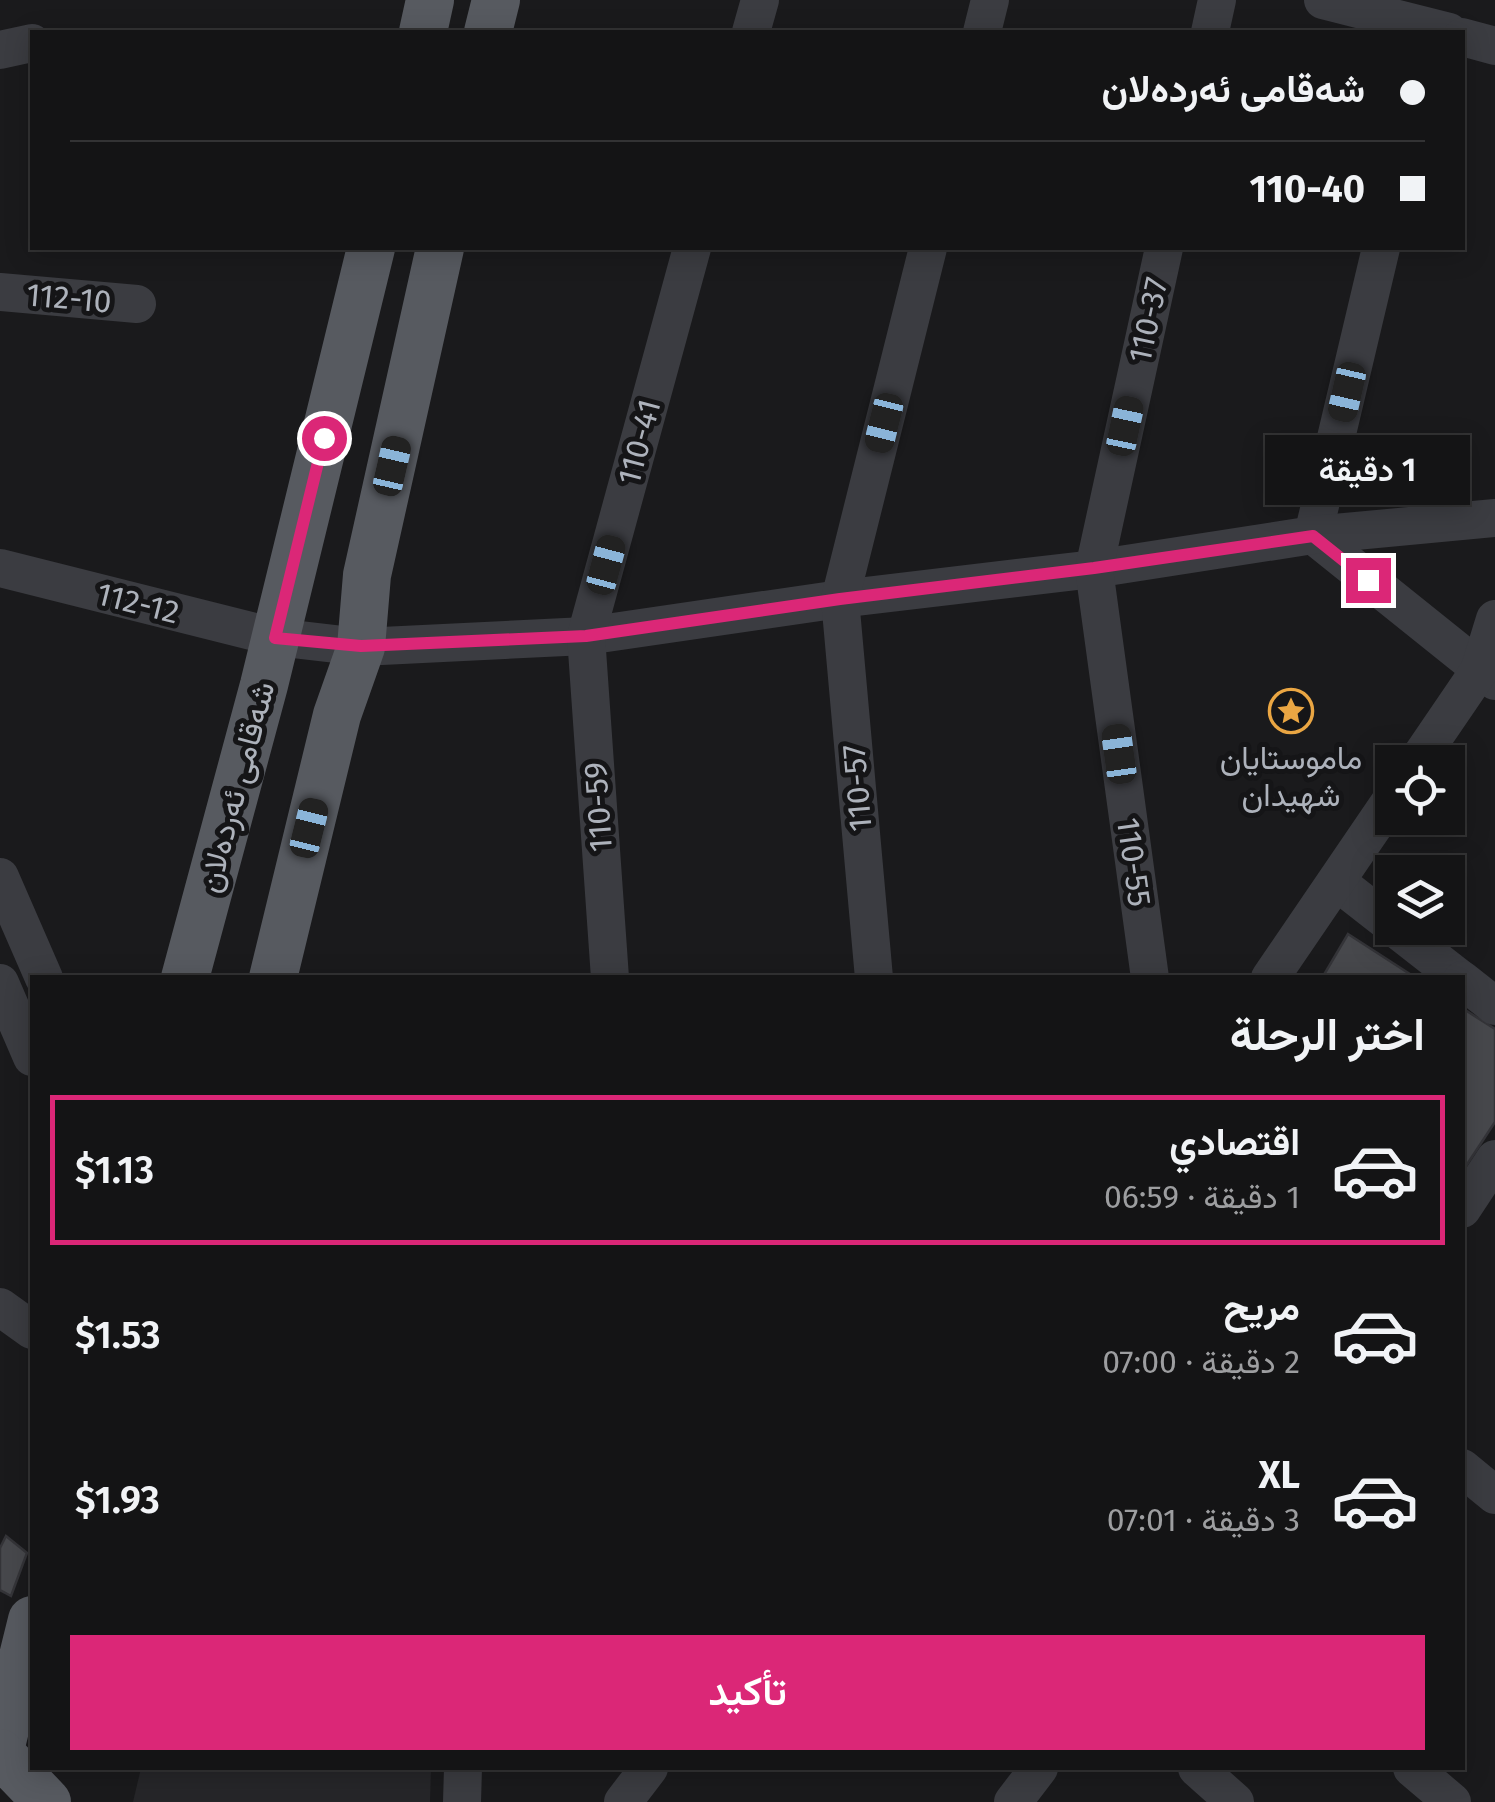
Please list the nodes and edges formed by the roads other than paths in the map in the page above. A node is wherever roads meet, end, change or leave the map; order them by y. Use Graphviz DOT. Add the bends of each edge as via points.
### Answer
graph roads {
  1 [pos="430,0"];
  2 [pos="496,0"];
  3 [pos="760,0"];
  4 [pos="990,0"];
  5 [pos="1217,0"];
  6 [pos="1323,0"];
  7 [pos="1443,26"];
  8 [pos="423,30"];
  9 [pos="488,30"];
  10 [pos="752,30"];
  11 [pos="982,30"];
  12 [pos="1210,30"];
  13 [pos="1465,34"];
  14 [pos="30,43"];
  15 [pos="1495,46"];
  16 [pos="0,50"];
  17 [pos="371,250"];
  18 [pos="440,250"];
  19 [pos="691,250"];
  20 [pos="927,250"];
  21 [pos="1164,250"];
  22 [pos="1380,250"];
  23 [pos="0,292"];
  24 [pos="137,304"];
  25 [pos="1495,518"];
  26 [pos="1313,536"];
  27 [pos="0,568"];
  28 [pos="1094,568"];
  29 [pos="840,599"];
  30 [pos="1495,619"];
  31 [pos="586,636"];
  32 [pos="275,638"];
  33 [pos="361,646"];
  34 [pos="1487,676"];
  35 [pos="1431,745"];
  36 [pos="1375,825"];
  37 [pos="0,877"];
  38 [pos="1337,882"];
  39 [pos="1375,911"];
  40 [pos="1418,945"];
  41 [pos="14,948"];
  42 [pos="41,975"];
  43 [pos="186,975"];
  44 [pos="273,975"];
  45 [pos="610,975"];
  46 [pos="874,975"];
  47 [pos="1150,975"];
  48 [pos="1272,975"];
  49 [pos="1456,975"];
  50 [pos="0,982"];
  51 [pos="1465,982"];
  52 [pos="1495,1006"];
  53 [pos="30,1052"];
  54 [pos="1495,1158"];
  55 [pos="1465,1205"];
  56 [pos="0,1307"];
  57 [pos="30,1329"];
  58 [pos="1465,1470"];
  59 [pos="1495,1495"];
  60 [pos="30,1628"];
  61 [pos="0,1752"];
  62 [pos="66,1770"];
  63 [pos="463,1770"];
  64 [pos="648,1770"];
  65 [pos="1037,1770"];
  66 [pos="1414,1770"];
  67 [pos="627,1800"];
  68 [pos="51,1802"];
  69 [pos="462,1802"];
  70 [pos="1013,1802"];
  71 [pos="1452,1802"];
  1 -- 8 [label="main road"];
  2 -- 9 [label="main road"];
  3 -- 10 [label="street"];
  4 -- 11 [label="street"];
  5 -- 12 [label="street"];
  6 -- 7 [label="street"];
  13 -- 15 [label="street"];
  14 -- 16 [label="street"];
  17 -- 32 [label="main road, شەقامی ئەردەلان"];
  18 -- 33 [label="main road" via="367,575"];
  19 -- 31 [label="street, 110-41"];
  20 -- 29 [label="street, 110-57"];
  21 -- 28 [label="street, 110-37"];
  22 -- 26 [label="street"];
  23 -- 24 [label="street, 112-10"];
  25 -- 26 [label="street, 112-12"];
  26 -- 28 [label="street, 112-12"];
  26 -- 34 [label="street"];
  27 -- 32 [label="street, 112-12"];
  28 -- 29 [label="street, 112-12"];
  28 -- 47 [label="street, 110-55"];
  29 -- 31 [label="street, 112-12"];
  29 -- 46 [label="street, 110-57"];
  30 -- 34 [label="street"];
  31 -- 33 [label="street, 112-12"];
  31 -- 45 [label="street, 110-59"];
  32 -- 33 [label="street, 112-12"];
  32 -- 43 [label="main road, شەقامی ئەردەلان"];
  33 -- 44 [label="main road" via="337,715"];
  34 -- 35 [label="street"];
  36 -- 38 [label="street"];
  37 -- 41 [label="street"];
  38 -- 39 [label="street"];
  38 -- 48 [label="street"];
  40 -- 49 [label="street"];
  41 -- 42 [label="street"];
  50 -- 53 [label="street"];
  51 -- 52 [label="street"];
  54 -- 55 [label="street"];
  56 -- 57 [label="street"];
  58 -- 59 [label="street"];
  60 -- 61 [label="main road"];
  61 -- 68 [label="main road"];
  62 -- 68 [label="main road"];
  63 -- 69 [label="street"];
  64 -- 67 [label="street"];
  65 -- 70 [label="street"];
  66 -- 71 [label="street"];
}
